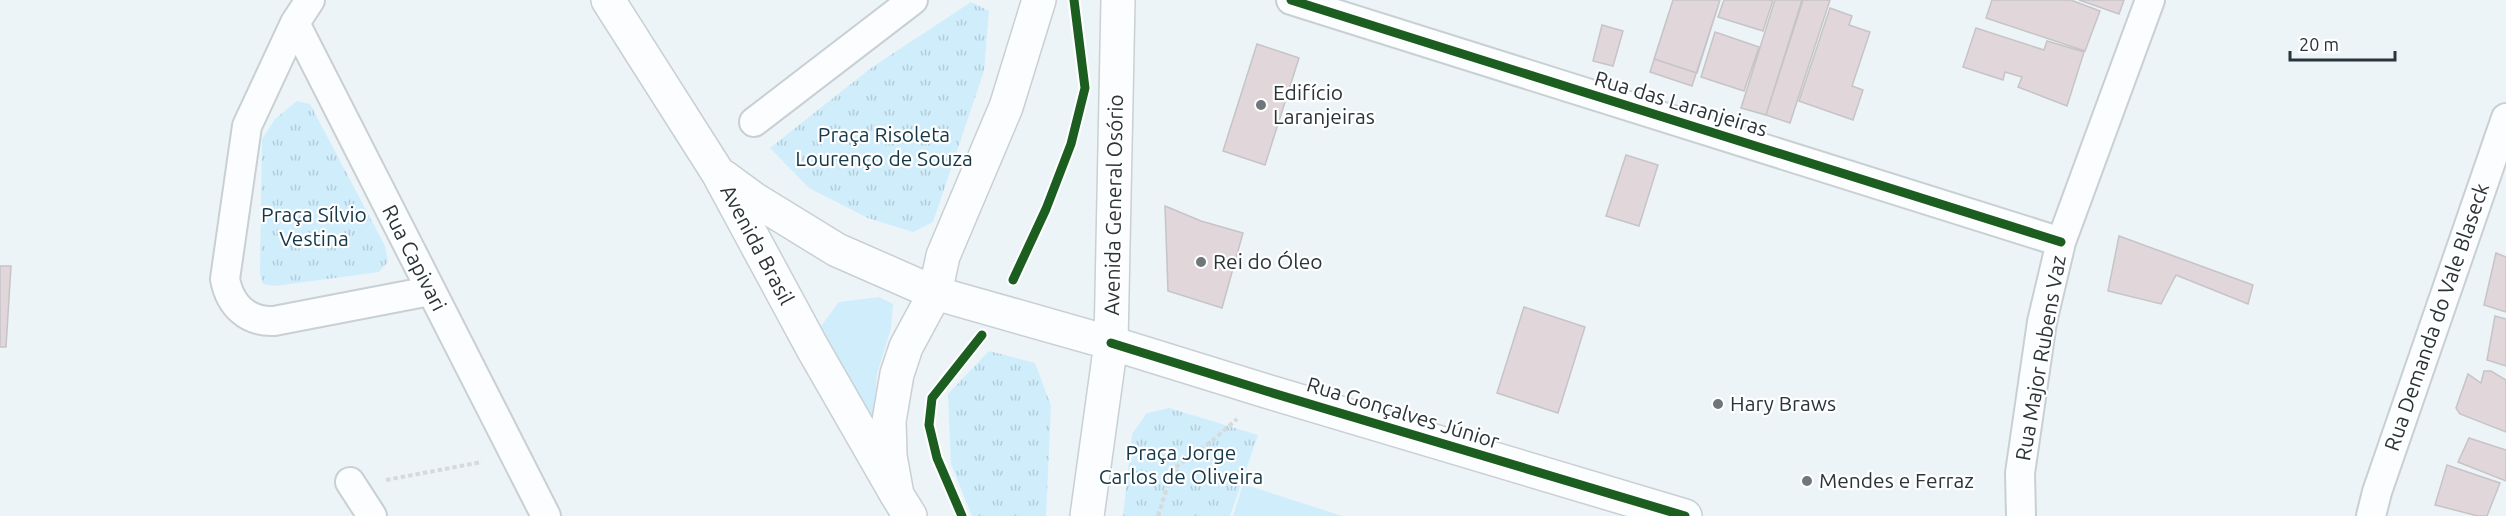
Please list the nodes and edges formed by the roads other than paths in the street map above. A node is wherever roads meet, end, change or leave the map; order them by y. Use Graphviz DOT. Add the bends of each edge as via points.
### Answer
graph roads {
  1 [pos="608,0"];
  2 [pos="913,0"];
  3 [pos="1039,0"];
  4 [pos="1118,0"];
  5 [pos="1291,0"];
  6 [pos="2150,0"];
  7 [pos="302,11"];
  8 [pos="2506,118"];
  9 [pos="754,122"];
  10 [pos="718,173"];
  11 [pos="2061,242"];
  12 [pos="430,291"];
  13 [pos="935,293"];
  14 [pos="1111,343"];
  15 [pos="350,482"];
  16 [pos="904,506"];
  17 [pos="372,516"];
  18 [pos="546,516"];
  19 [pos="1087,516"];
  20 [pos="1685,516"];
  21 [pos="2021,516"];
  22 [pos="2371,516"];
  1 -- 10 [label="main road, Avenida Brasil"];
  2 -- 9 [label="street"];
  3 -- 13 [label="main road" via="1006,107 943,255"];
  4 -- 14 [label="main road, Avenida General Osório"];
  5 -- 11 [label="street, Rua das Laranjeiras"];
  6 -- 11 [label="street, Rua Major Rubens Vaz"];
  7 -- 12 [label="street, Rua Capivari"];
  7 -- 12 [label="street" via="248,126 225,279 228,295 236,307 261,322"];
  8 -- 22 [label="street, Rua Demanda do Vale Blaseck"];
  10 -- 13 [label="main road, Rua Gonçalves Júnior" via="837,250"];
  10 -- 16 [label="main road, Avenida Brasil"];
  11 -- 21 [label="street, Rua Major Rubens Vaz" via="2042,322 2020,473"];
  12 -- 18 [label="street, Rua Capivari"];
  13 -- 14 [label="main road, Rua Gonçalves Júnior"];
  13 -- 16 [label="main road" via="906,347 889,421 890,456"];
  14 -- 19 [label="main road, Avenida General Osório"];
  14 -- 20 [label="main road, Rua Gonçalves Júnior"];
  15 -- 17 [label="street"];
}
